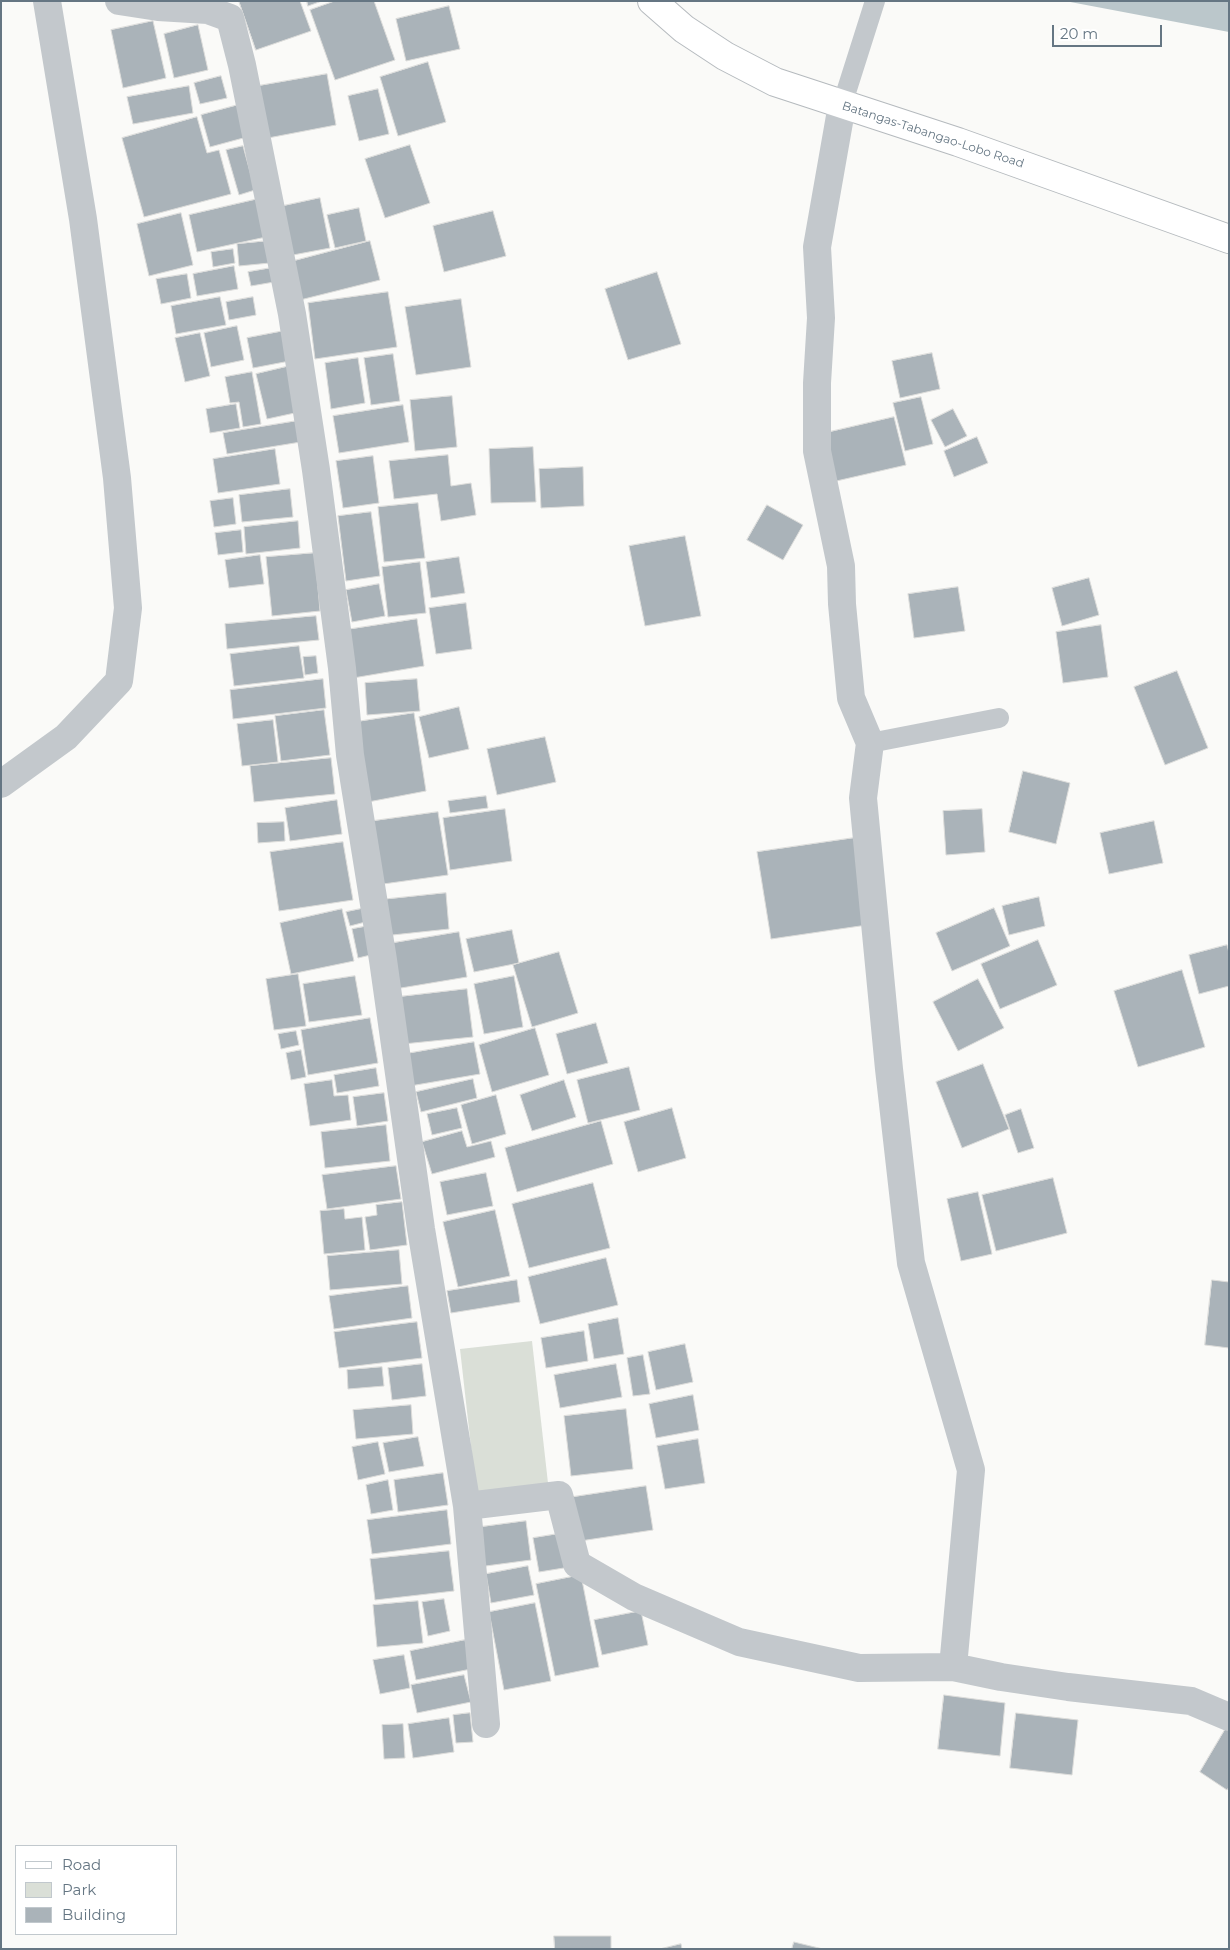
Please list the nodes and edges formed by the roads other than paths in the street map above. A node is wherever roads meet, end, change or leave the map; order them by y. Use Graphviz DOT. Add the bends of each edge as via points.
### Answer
graph roads {
  1 [pos="47,1"];
  2 [pos="119,1"];
  3 [pos="652,1"];
  4 [pos="874,1"];
  5 [pos="842,105"];
  6 [pos="1229,239"];
  7 [pos="1000,718"];
  8 [pos="870,743"];
  9 [pos="4,776"];
  10 [pos="467,1506"];
  11 [pos="954,1666"];
  12 [pos="1229,1717"];
  13 [pos="486,1724"];
  1 -- 9 [label="street" via="83,219 117,478 128,608 119,681 66,737"];
  2 -- 10 [label="street" via="208,10 230,18 242,65 292,314 309,422 342,668 350,755 381,945 421,1229"];
  3 -- 5 [label="main road, Batangas-Tabangao-Lobo Road" via="684,29 725,56 776,82"];
  4 -- 5 [label="lane"];
  5 -- 6 [label="main road, Batangas-Tabangao-Lobo Road" via="958,142"];
  5 -- 8 [label="street" via="817,247 821,318 817,451 841,566 852,698"];
  7 -- 8 [label="lane"];
  8 -- 11 [label="street" via="863,798 911,1263 971,1470"];
  10 -- 11 [label="street" via="559,1495 577,1564 634,1597 739,1642 859,1668"];
  10 -- 13 [label="street"];
  11 -- 12 [label="street" via="1001,1678 1190,1701"];
}
